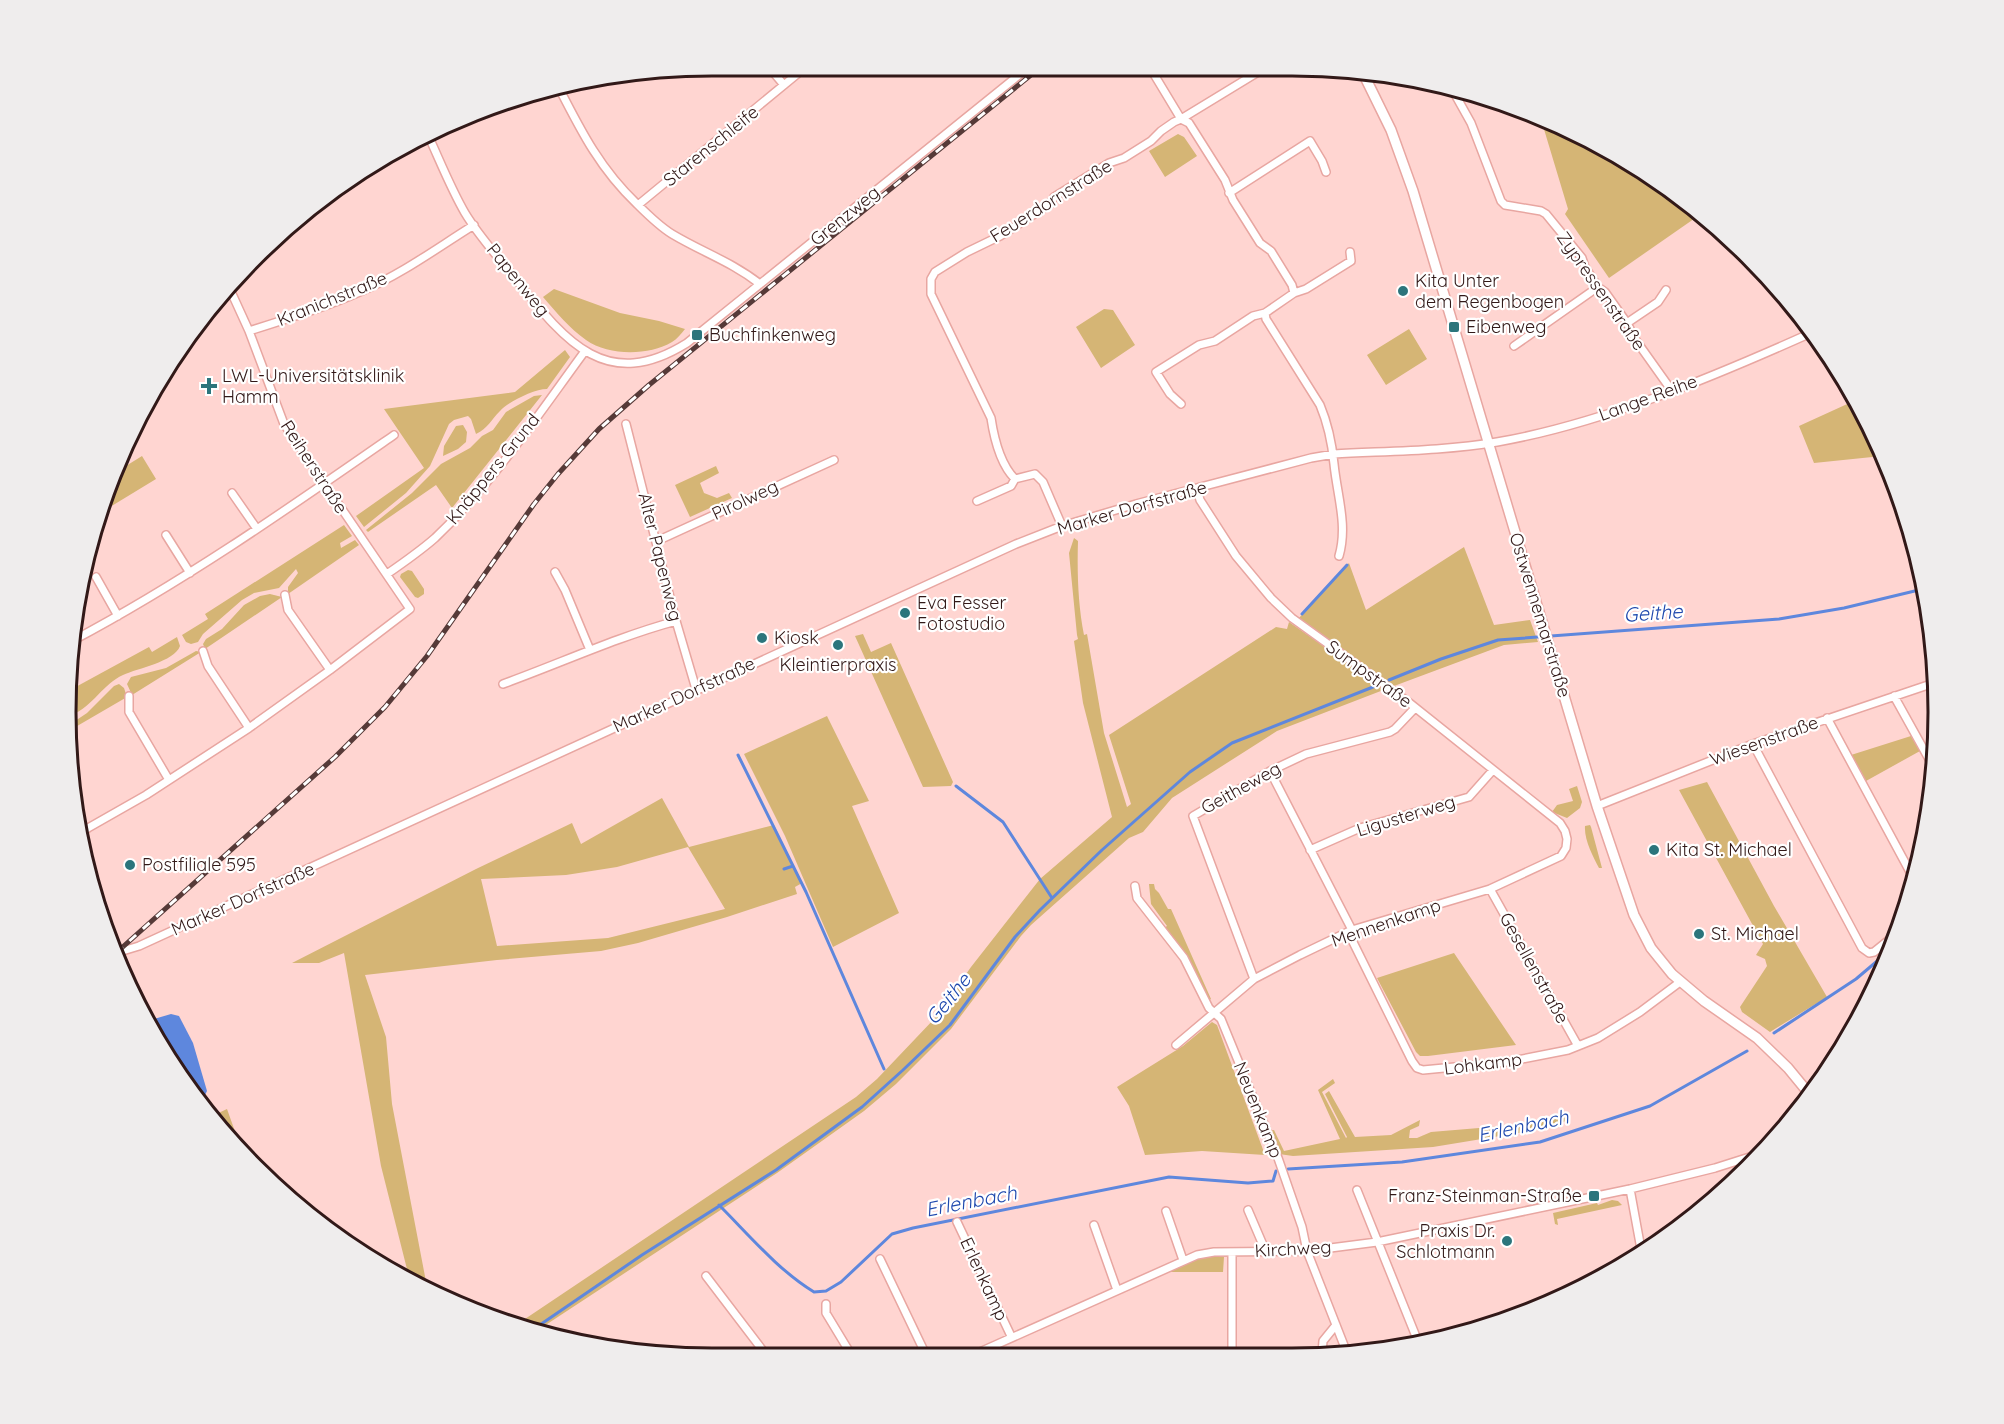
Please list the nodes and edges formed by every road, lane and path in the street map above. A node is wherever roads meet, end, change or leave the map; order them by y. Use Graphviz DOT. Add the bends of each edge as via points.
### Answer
graph roads {
  1 [pos="776,76"];
  2 [pos="795,76"];
  3 [pos="1018,76"];
  4 [pos="1155,76"];
  5 [pos="1252,76"];
  6 [pos="1368,81"];
  7 [pos="784,85"];
  8 [pos="563,95"];
  9 [pos="1457,98"];
  10 [pos="1182,120"];
  11 [pos="431,142"];
  12 [pos="1326,172"];
  13 [pos="1229,193"];
  14 [pos="638,205"];
  15 [pos="474,225"];
  16 [pos="1350,252"];
  17 [pos="760,284"];
  18 [pos="1598,287"];
  19 [pos="1666,290"];
  20 [pos="1294,293"];
  21 [pos="232,295"];
  22 [pos="1265,313"];
  23 [pos="1627,323"];
  24 [pos="249,331"];
  25 [pos="1804,336"];
  26 [pos="1514,346"];
  27 [pos="585,351"];
  28 [pos="656,359"];
  29 [pos="1672,391"];
  30 [pos="1181,404"];
  31 [pos="626,424"];
  32 [pos="394,435"];
  33 [pos="1478,443"];
  34 [pos="1489,443"];
  35 [pos="1334,454"];
  36 [pos="834,460"];
  37 [pos="1015,478"];
  38 [pos="324,483"];
  39 [pos="1197,489"];
  40 [pos="232,493"];
  41 [pos="977,501"];
  42 [pos="1062,526"];
  43 [pos="256,529"];
  44 [pos="166,535"];
  45 [pos="657,541"];
  46 [pos="1339,556"];
  47 [pos="555,572"];
  48 [pos="190,573"];
  49 [pos="387,574"];
  50 [pos="96,577"];
  51 [pos="285,595"];
  52 [pos="118,616"];
  53 [pos="676,621"];
  54 [pos="81,636"];
  55 [pos="590,650"];
  56 [pos="203,651"];
  57 [pos="330,670"];
  58 [pos="503,684"];
  59 [pos="1927,685"];
  60 [pos="696,689"];
  61 [pos="129,696"];
  62 [pos="1894,696"];
  63 [pos="1414,708"];
  64 [pos="1827,718"];
  65 [pos="249,728"];
  66 [pos="1753,744"];
  67 [pos="1926,754"];
  68 [pos="1493,770"];
  69 [pos="1270,771"];
  70 [pos="169,780"];
  71 [pos="1597,806"];
  72 [pos="88,828"];
  73 [pos="1567,836"];
  74 [pos="1311,850"];
  75 [pos="1908,868"];
  76 [pos="1135,886"];
  77 [pos="1490,889"];
  78 [pos="1350,931"];
  79 [pos="1883,945"];
  80 [pos="123,951"];
  81 [pos="1254,979"];
  82 [pos="1680,982"];
  83 [pos="1215,1012"];
  84 [pos="1176,1045"];
  85 [pos="1578,1046"];
  86 [pos="1804,1088"];
  87 [pos="1743,1159"];
  88 [pos="1630,1189"];
  89 [pos="1357,1190"];
  90 [pos="1248,1210"];
  91 [pos="1166,1211"];
  92 [pos="957,1221"];
  93 [pos="1094,1225"];
  94 [pos="1377,1242"];
  95 [pos="1640,1243"];
  96 [pos="1307,1251"];
  97 [pos="1232,1252"];
  98 [pos="1266,1252"];
  99 [pos="880,1258"];
  100 [pos="1183,1260"];
  101 [pos="706,1276"];
  102 [pos="1117,1290"];
  103 [pos="826,1304"];
  104 [pos="1336,1325"];
  105 [pos="1415,1335"];
  106 [pos="1011,1336"];
  107 [pos="1344,1345"];
  108 [pos="1323,1347"];
  109 [pos="761,1348"];
  110 [pos="847,1348"];
  111 [pos="923,1348"];
  112 [pos="987,1348"];
  113 [pos="1232,1348"];
  1 -- 7 [label="street"];
  2 -- 7 [label="street, Starenschleife"];
  3 -- 17 [label="street, Grenzweg"];
  4 -- 10 [label="street"];
  5 -- 10 [label="street"];
  6 -- 34 [label="street, Ostwennemarstraße" via="1411,184"];
  7 -- 14 [label="street, Starenschleife"];
  8 -- 14 [label="street" via="596,158"];
  9 -- 18 [label="street, Zypressenstraße" via="1472,123 1502,202 1546,214 1582,258"];
  10 -- 13 [label="street" via="1190,123 1226,180"];
  10 -- 37 [label="street, Feuerdornstraße" via="1054,197 1050,204 1000,236 935,272 931,279 931,294 991,418 994,438"];
  11 -- 15 [label="street, Papenweg"];
  12 -- 13 [label="street" via="1310,141"];
  13 -- 20 [label="street" via="1260,243 1271,251"];
  14 -- 17 [label="street" via="670,233 741,269"];
  15 -- 24 [label="street, Kranichstraße" via="364,290"];
  15 -- 27 [label="street, Papenweg" via="555,327"];
  16 -- 20 [label="street" via="1351,261"];
  17 -- 28 [label="street, Grenzweg" via="687,342"];
  18 -- 23 [label="street, Zypressenstraße"];
  18 -- 26 [label="street"];
  19 -- 23 [label="street" via="1658,302"];
  20 -- 22 [label="street"];
  21 -- 24 [label="street, Reiherstraße"];
  22 -- 30 [label="street" via="1253,316 1215,341 1198,345 1156,372"];
  22 -- 35 [label="street" via="1320,405"];
  23 -- 29 [label="street, Zypressenstraße"];
  24 -- 38 [label="street, Reiherstraße" via="284,424"];
  25 -- 29 [label="street, Lange Reihe"];
  27 -- 28 [label="street, Papenweg" via="622,363"];
  27 -- 49 [label="street, Knäppers Grund" via="471,501 433,540"];
  29 -- 34 [label="street, Lange Reihe" via="1580,422"];
  31 -- 45 [label="street, Alter Papenweg"];
  32 -- 38 [label="street"];
  33 -- 34 [label="street, Lange Reihe"];
  33 -- 35 [label="street, Marker Dorfstraße"];
  34 -- 71 [label="street, Ostwennemarstraße"];
  35 -- 39 [label="street, Marker Dorfstraße"];
  35 -- 46 [label="street" via="1342,508 1343,543"];
  36 -- 45 [label="street, Pirolweg"];
  37 -- 41 [label="street" via="1011,486"];
  37 -- 42 [label="street" via="1035,474 1039,477"];
  38 -- 43 [label="street"];
  38 -- 49 [label="street, Reiherstraße"];
  39 -- 42 [label="street, Marker Dorfstraße"];
  39 -- 63 [label="street, Sumpstraße" via="1229,545 1271,598 1295,621"];
  40 -- 43 [label="street"];
  42 -- 60 [label="street, Marker Dorfstraße"];
  43 -- 48 [label="street"];
  44 -- 48 [label="street"];
  45 -- 53 [label="street, Alter Papenweg"];
  47 -- 55 [label="street"];
  48 -- 52 [label="street"];
  49 -- 57 [label="street, Reiherstraße" via="410,609"];
  50 -- 52 [label="street"];
  51 -- 57 [label="street" via="288,610"];
  52 -- 54 [label="street"];
  53 -- 55 [label="street"];
  53 -- 60 [label="street, Alter Papenweg"];
  55 -- 58 [label="street"];
  56 -- 65 [label="street" via="208,666"];
  57 -- 65 [label="street"];
  59 -- 62 [label="street, Wiesenstraße"];
  60 -- 80 [label="street, Marker Dorfstraße"];
  61 -- 70 [label="street" via="129,712"];
  62 -- 64 [label="street, Wiesenstraße"];
  62 -- 67 [label="street"];
  63 -- 68 [label="street, Sumpstraße"];
  63 -- 69 [label="street, Geitheweg" via="1390,732 1306,754"];
  64 -- 66 [label="street, Wiesenstraße"];
  64 -- 75 [label="street"];
  65 -- 70 [label="street"];
  66 -- 71 [label="street, Wiesenstraße"];
  66 -- 79 [label="street" via="1862,948 1869,953"];
  68 -- 73 [label="street, Sumpstraße" via="1560,823"];
  68 -- 74 [label="street, Ligusterweg" via="1469,797 1360,828"];
  69 -- 74 [label="street, Lohkamp"];
  69 -- 81 [label="street, Geitheweg" via="1192,816"];
  70 -- 72 [label="street"];
  71 -- 82 [label="street, Ostwennemarstraße" via="1640,928 1651,948"];
  73 -- 77 [label="street, Mennenkamp" via="1561,856"];
  74 -- 78 [label="street, Lohkamp"];
  76 -- 83 [label="street, Neuenkamp" via="1137,898 1184,958 1209,1008"];
  77 -- 78 [label="street, Mennenkamp"];
  77 -- 85 [label="street, Gesellenstraße"];
  78 -- 81 [label="street, Mennenkamp"];
  78 -- 85 [label="street, Lohkamp" via="1417,1068 1507,1062"];
  81 -- 83 [label="street, Mennenkamp"];
  82 -- 85 [label="street, Lohkamp" via="1640,1012"];
  82 -- 86 [label="street, Ostwennemarstraße" via="1757,1038"];
  83 -- 84 [label="street, Mennenkamp"];
  83 -- 96 [label="street, Neuenkamp" via="1278,1158"];
  87 -- 88 [label="street, Kirchweg"];
  88 -- 94 [label="street, Kirchweg"];
  88 -- 95 [label="street"];
  89 -- 94 [label="street"];
  90 -- 98 [label="street"];
  91 -- 100 [label="street"];
  92 -- 106 [label="street, Erlenkamp"];
  93 -- 102 [label="street"];
  94 -- 96 [label="street, Kirchweg"];
  94 -- 105 [label="street"];
  96 -- 98 [label="street, Kirchweg"];
  96 -- 104 [label="street, Neuenkamp"];
  97 -- 98 [label="street, Kirchweg"];
  97 -- 100 [label="street, Kirchweg"];
  97 -- 113 [label="street"];
  99 -- 111 [label="street"];
  100 -- 102 [label="street, Kirchweg"];
  101 -- 109 [label="street"];
  102 -- 106 [label="street, Kirchweg"];
  103 -- 110 [label="street" via="826,1313"];
  104 -- 107 [label="street, Neuenkamp"];
  104 -- 108 [label="street"];
  106 -- 112 [label="street, Kirchweg"];
}
